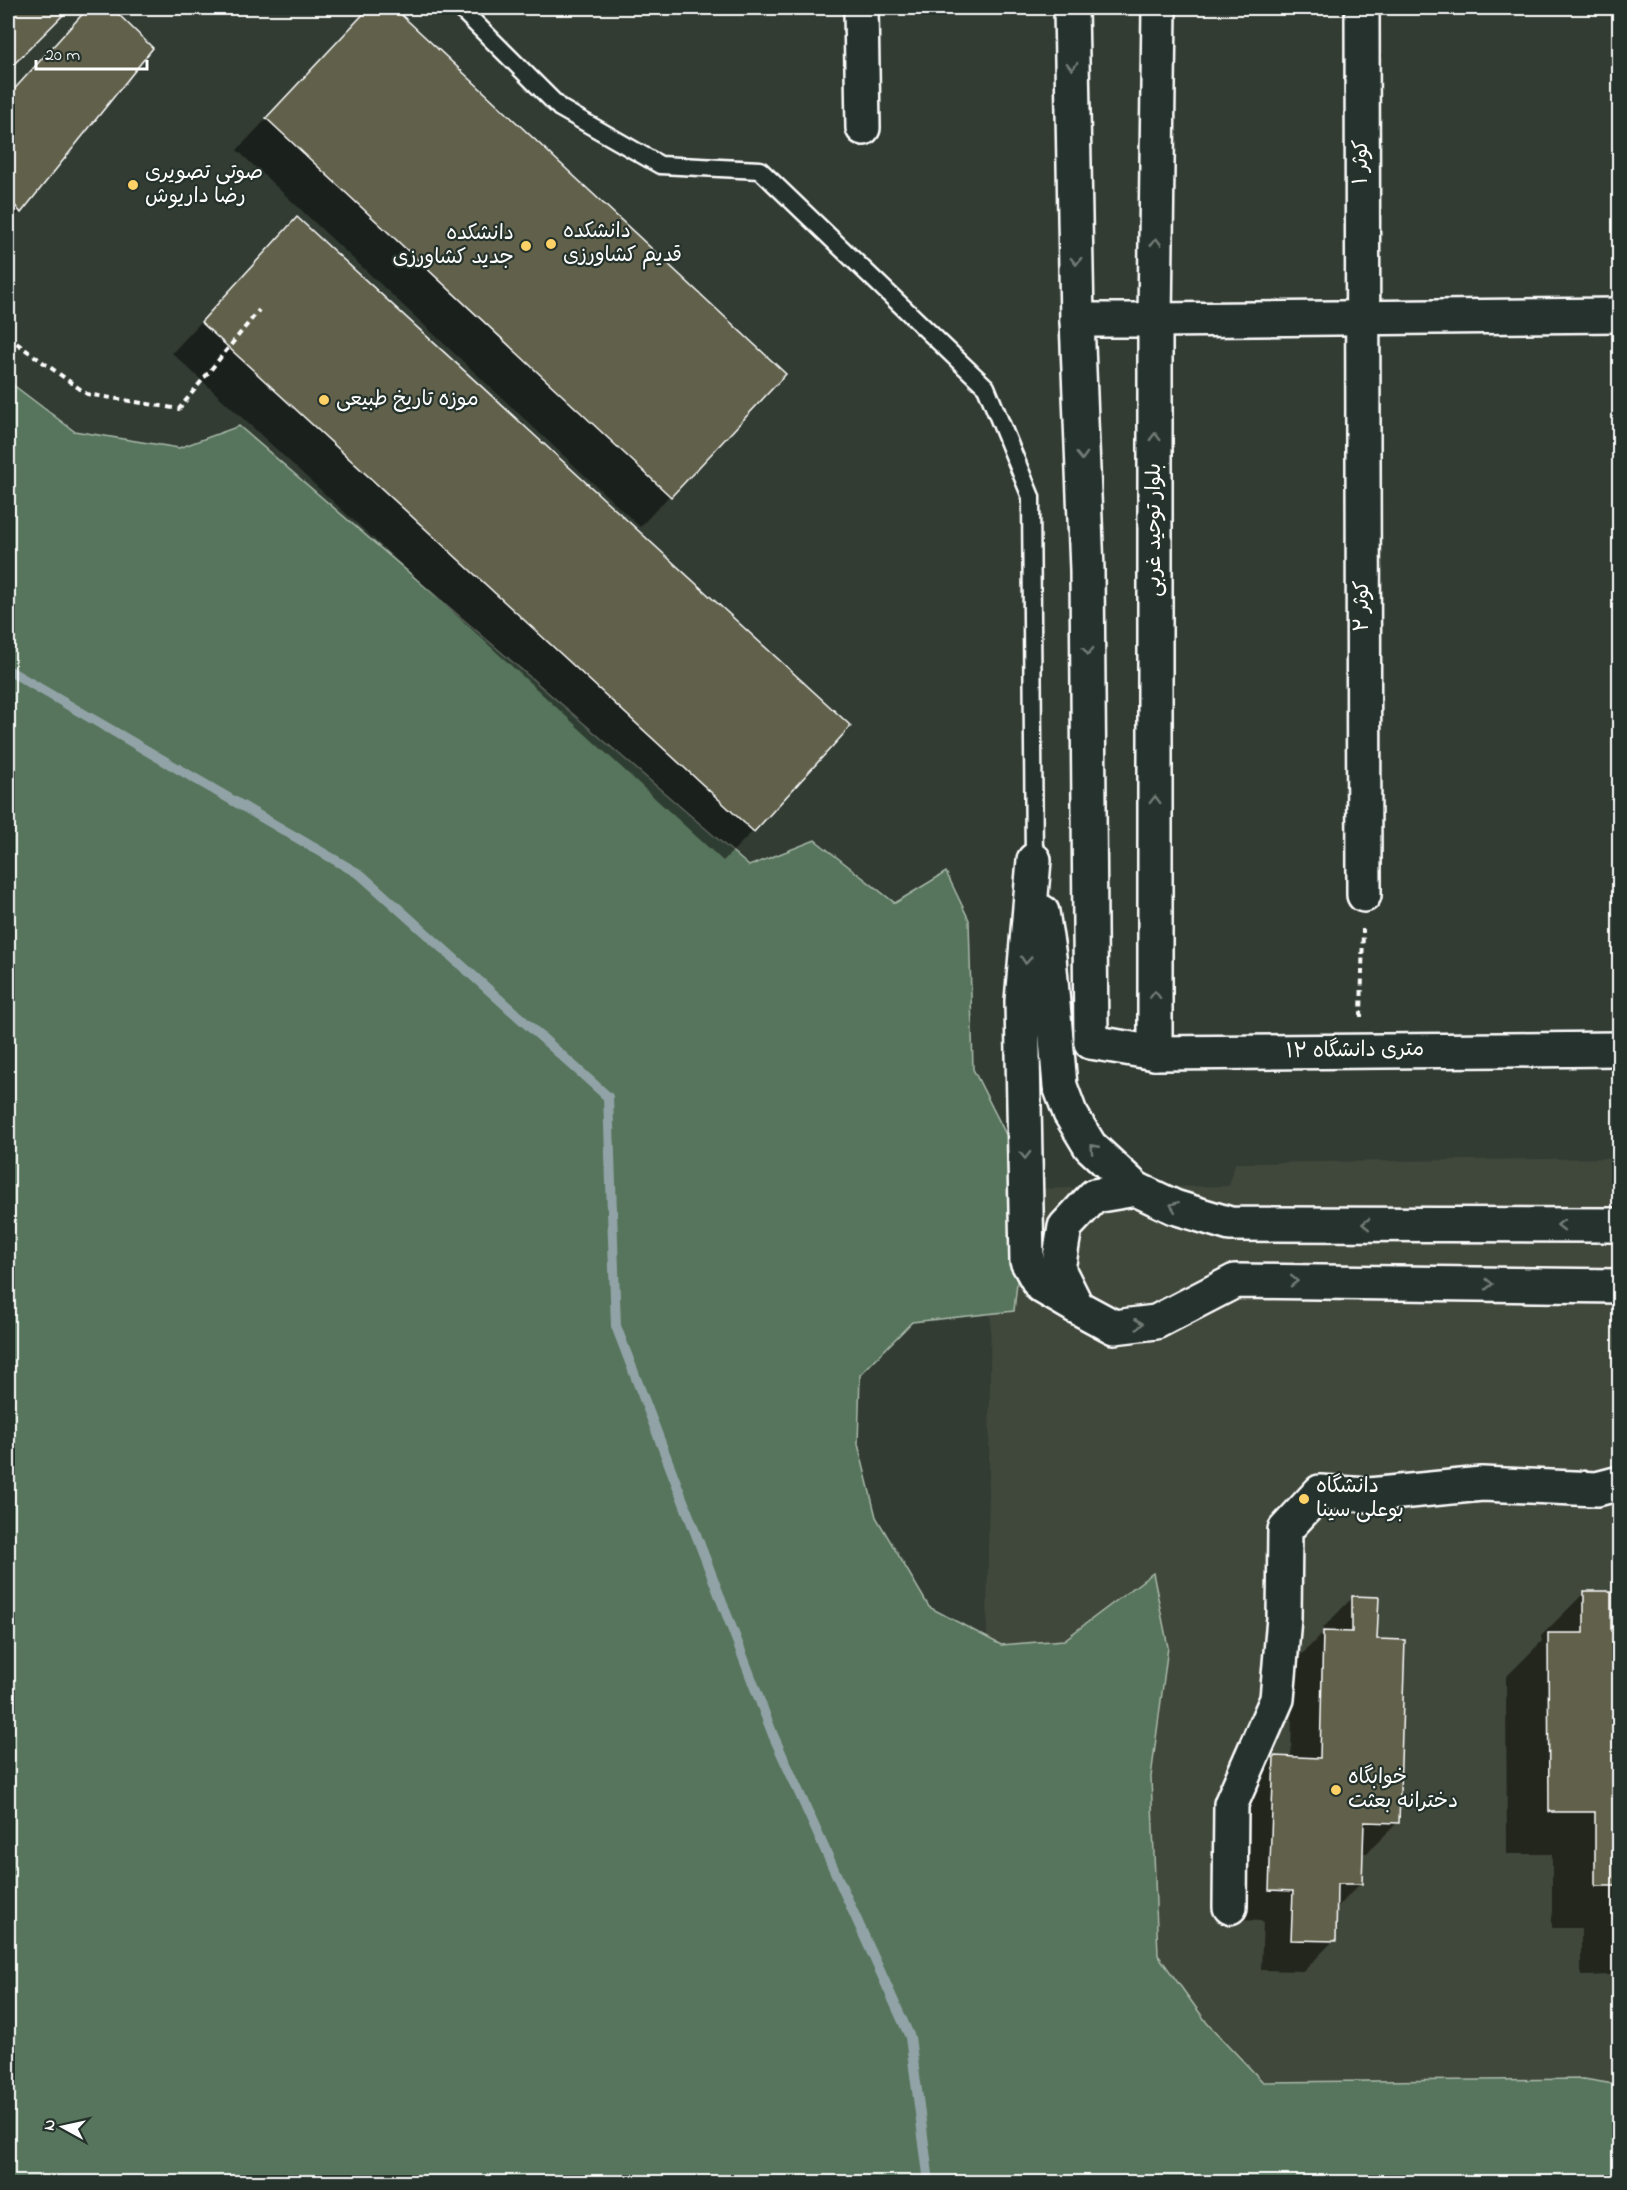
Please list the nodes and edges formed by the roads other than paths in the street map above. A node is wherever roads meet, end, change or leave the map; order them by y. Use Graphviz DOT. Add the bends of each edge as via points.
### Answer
graph roads {
  1 [pos="460,8"];
  2 [pos="861,8"];
  3 [pos="1071,8"];
  4 [pos="1159,8"];
  5 [pos="1362,8"];
  6 [pos="863,128"];
  7 [pos="1620,315"];
  8 [pos="1362,316"];
  9 [pos="1155,320"];
  10 [pos="1077,321"];
  11 [pos="1034,860"];
  12 [pos="1364,895"];
  13 [pos="1620,1049"];
  14 [pos="1155,1053"];
  15 [pos="1136,1189"];
  16 [pos="1620,1225"];
  17 [pos="1620,1286"];
  18 [pos="1077,1307"];
  19 [pos="1620,1483"];
  20 [pos="1230,1907"];
  1 -- 11 [label="lane" via="560,108 660,165 760,170 986,387 1031,497"];
  2 -- 6 [label="street"];
  3 -- 10 [label="street, one-way"];
  9 -- 4 [label="street, بلوار توحید غربی, one-way"];
  5 -- 8 [label="street, کوثر ۱"];
  7 -- 8 [label="street"];
  8 -- 9 [label="street"];
  8 -- 12 [label="street, کوثر ۲"];
  9 -- 10 [label="street"];
  14 -- 9 [label="street, بلوار توحید غربی, one-way"];
  10 -- 14 [label="street, ۱۲ متری دانشگاه, one-way" via="1087,570 1091,1042"];
  15 -- 11 [label="street, one-way" via="1090,1146 1070,1113 1060,1086 1049,957"];
  11 -- 18 [label="street, one-way" via="1022,1001 1027,1261 1041,1286"];
  13 -- 14 [label="street, ۱۲ متری دانشگاه"];
  16 -- 15 [label="street, one-way" via="1230,1224 1174,1207"];
  15 -- 18 [label="street" via="1094,1196 1065,1227 1058,1269"];
  18 -- 17 [label="street, one-way" via="1114,1327 1156,1322 1235,1281"];
  19 -- 20 [label="street" via="1597,1489 1482,1484 1369,1495 1320,1492 1285,1530 1284,1618 1277,1699 1231,1804"];
}
